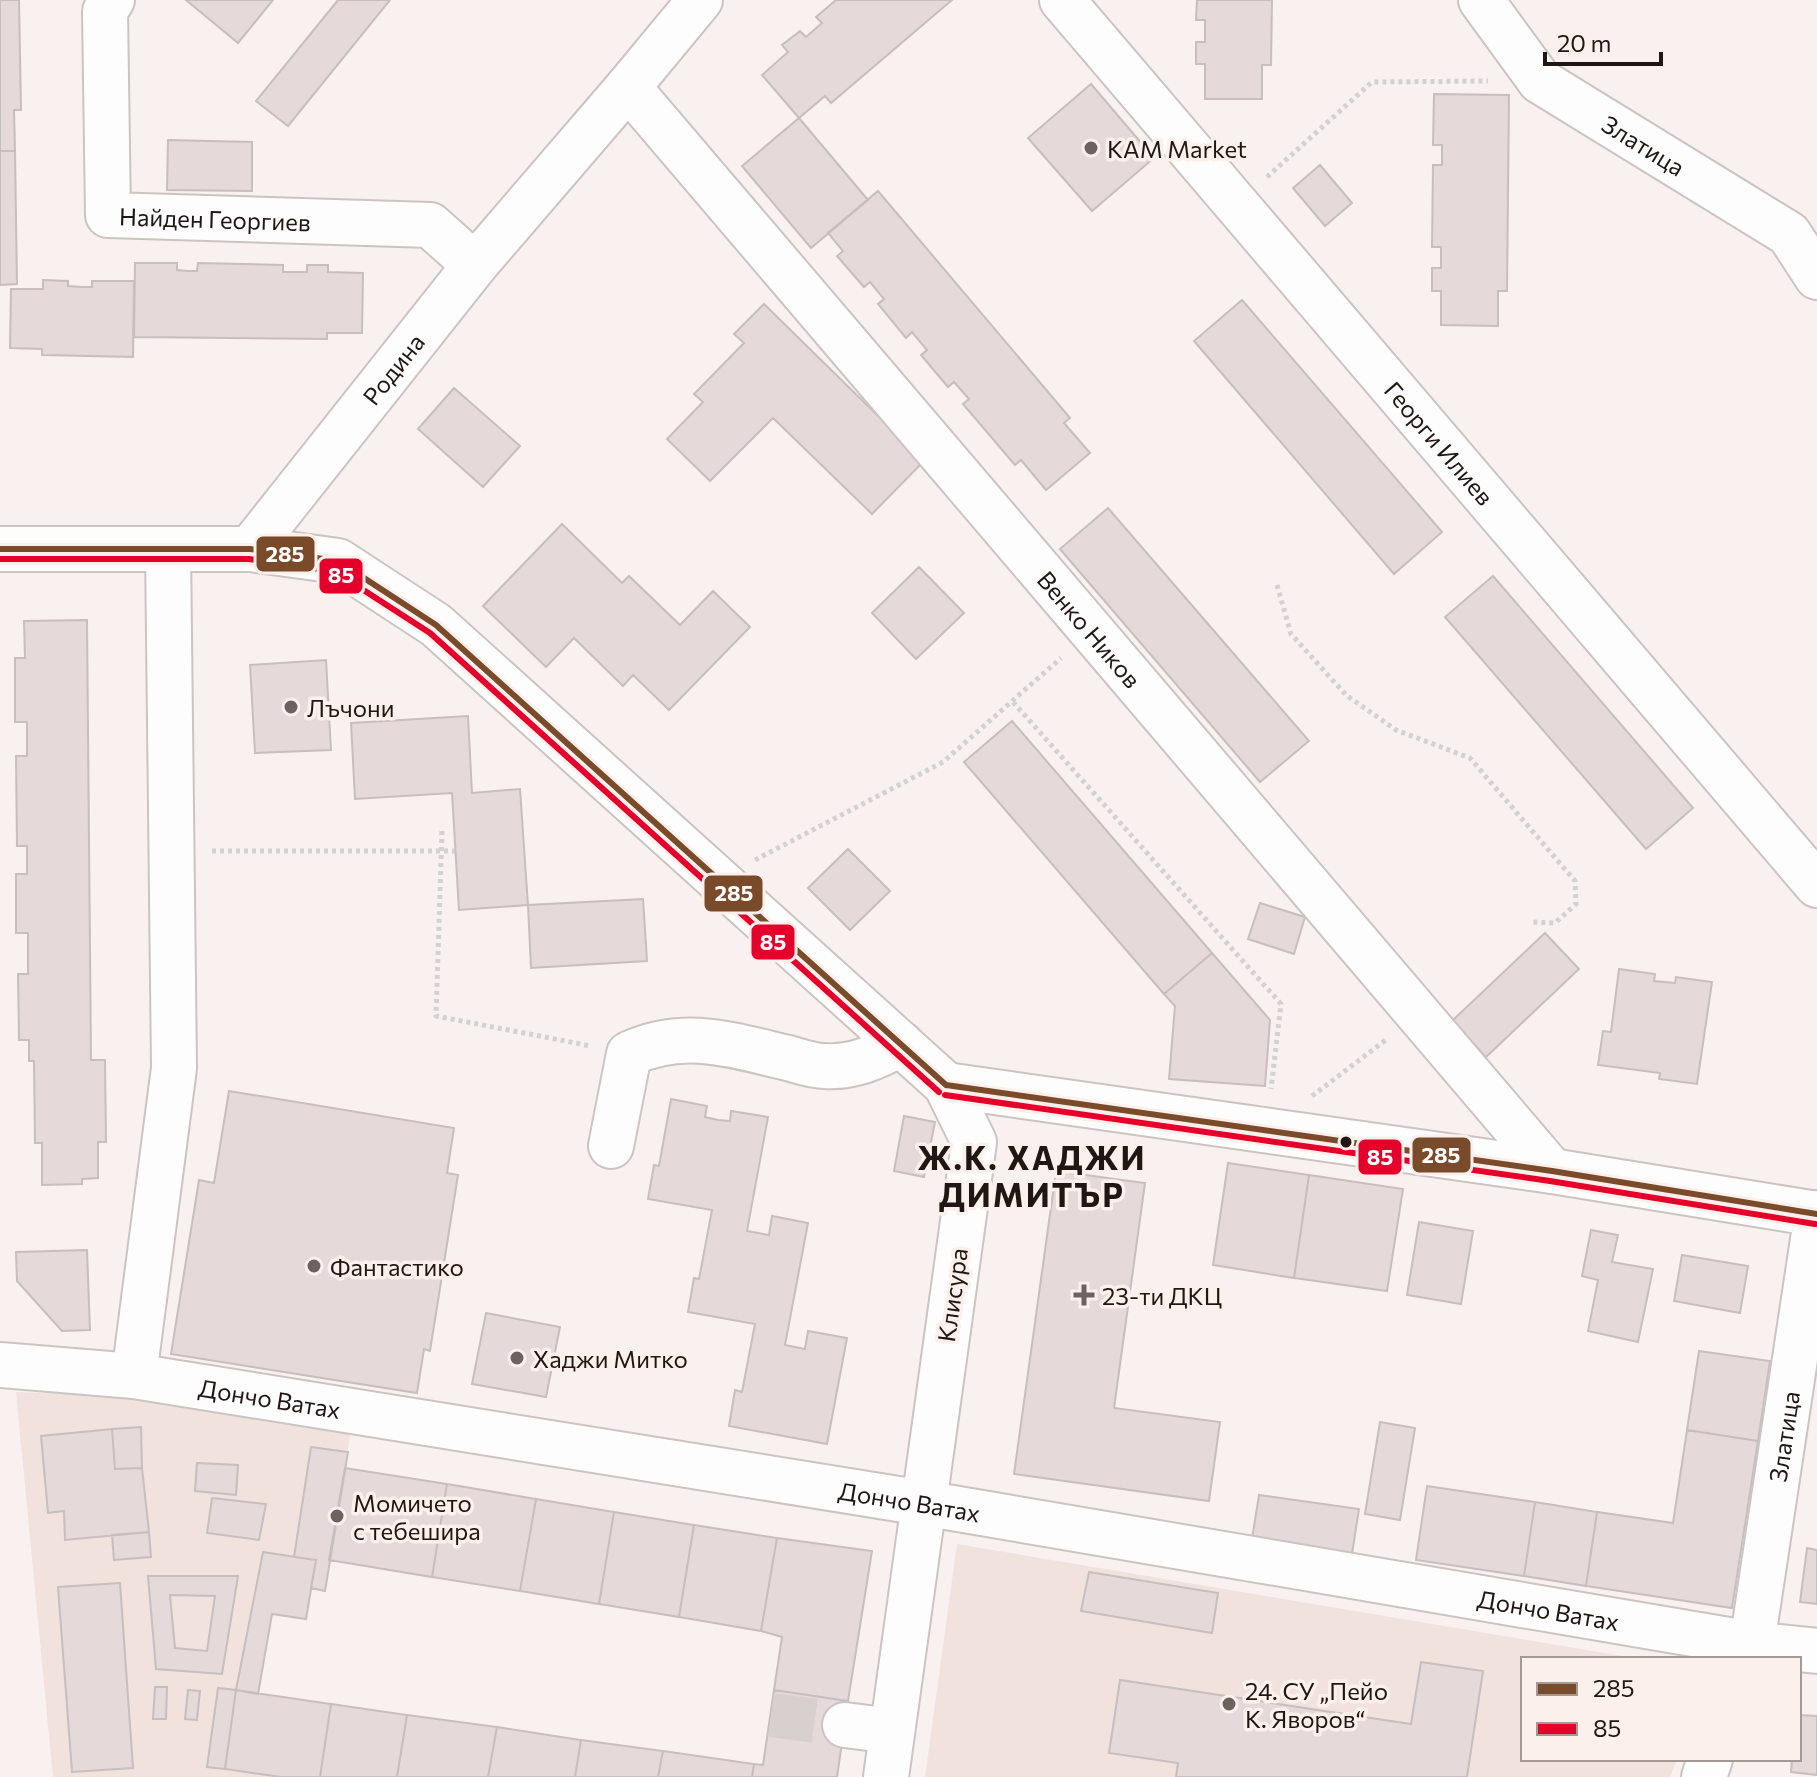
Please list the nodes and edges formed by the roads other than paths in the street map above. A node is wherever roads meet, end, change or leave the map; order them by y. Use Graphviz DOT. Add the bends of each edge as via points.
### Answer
graph roads {
  1 [pos="112,0"];
  2 [pos="700,0"];
  3 [pos="1062,0"];
  4 [pos="1481,0"];
  5 [pos="628,87"];
  6 [pos="475,265"];
  7 [pos="1817,277"];
  8 [pos="0,549"];
  9 [pos="168,549"];
  10 [pos="250,549"];
  11 [pos="1817,885"];
  12 [pos="901,1044"];
  13 [pos="946,1085"];
  14 [pos="611,1146"];
  15 [pos="1552,1171"];
  16 [pos="1817,1213"];
  17 [pos="0,1365"];
  18 [pos="134,1376"];
  19 [pos="923,1503"];
  20 [pos="1749,1651"];
  21 [pos="1817,1651"];
  22 [pos="845,1725"];
  23 [pos="892,1731"];
  24 [pos="886,1777"];
  1 -- 6 [label="street, Найден Георгиев" via="105,11 108,215 430,225"];
  2 -- 5 [label="street, Родина"];
  3 -- 11 [label="street, Георги Илиев"];
  4 -- 7 [label="street, Златица" via="1540,81 1789,234"];
  5 -- 6 [label="street, Родина"];
  5 -- 15 [label="street, Венко Ников"];
  6 -- 10 [label="street, Родина"];
  8 -- 9 [label="street"];
  9 -- 10 [label="street"];
  9 -- 18 [label="street" via="174,1068"];
  10 -- 12 [label="street, Клисура" via="338,561 436,625"];
  12 -- 13 [label="street, Клисура"];
  12 -- 14 [label="street" via="870,1060 823,1066 715,1041 650,1044 629,1054"];
  13 -- 15 [label="street"];
  13 -- 19 [label="street, Клисура" via="974,1142"];
  15 -- 16 [label="street"];
  16 -- 20 [label="street, Златица"];
  17 -- 18 [label="street, Дончо Ватах"];
  18 -- 19 [label="street, Дончо Ватах"];
  19 -- 20 [label="street, Дончо Ватах"];
  19 -- 23 [label="street, Клисура"];
  20 -- 21 [label="street, Дончо Ватах"];
  22 -- 23 [label="street"];
  23 -- 24 [label="street, Клисура"];
}
